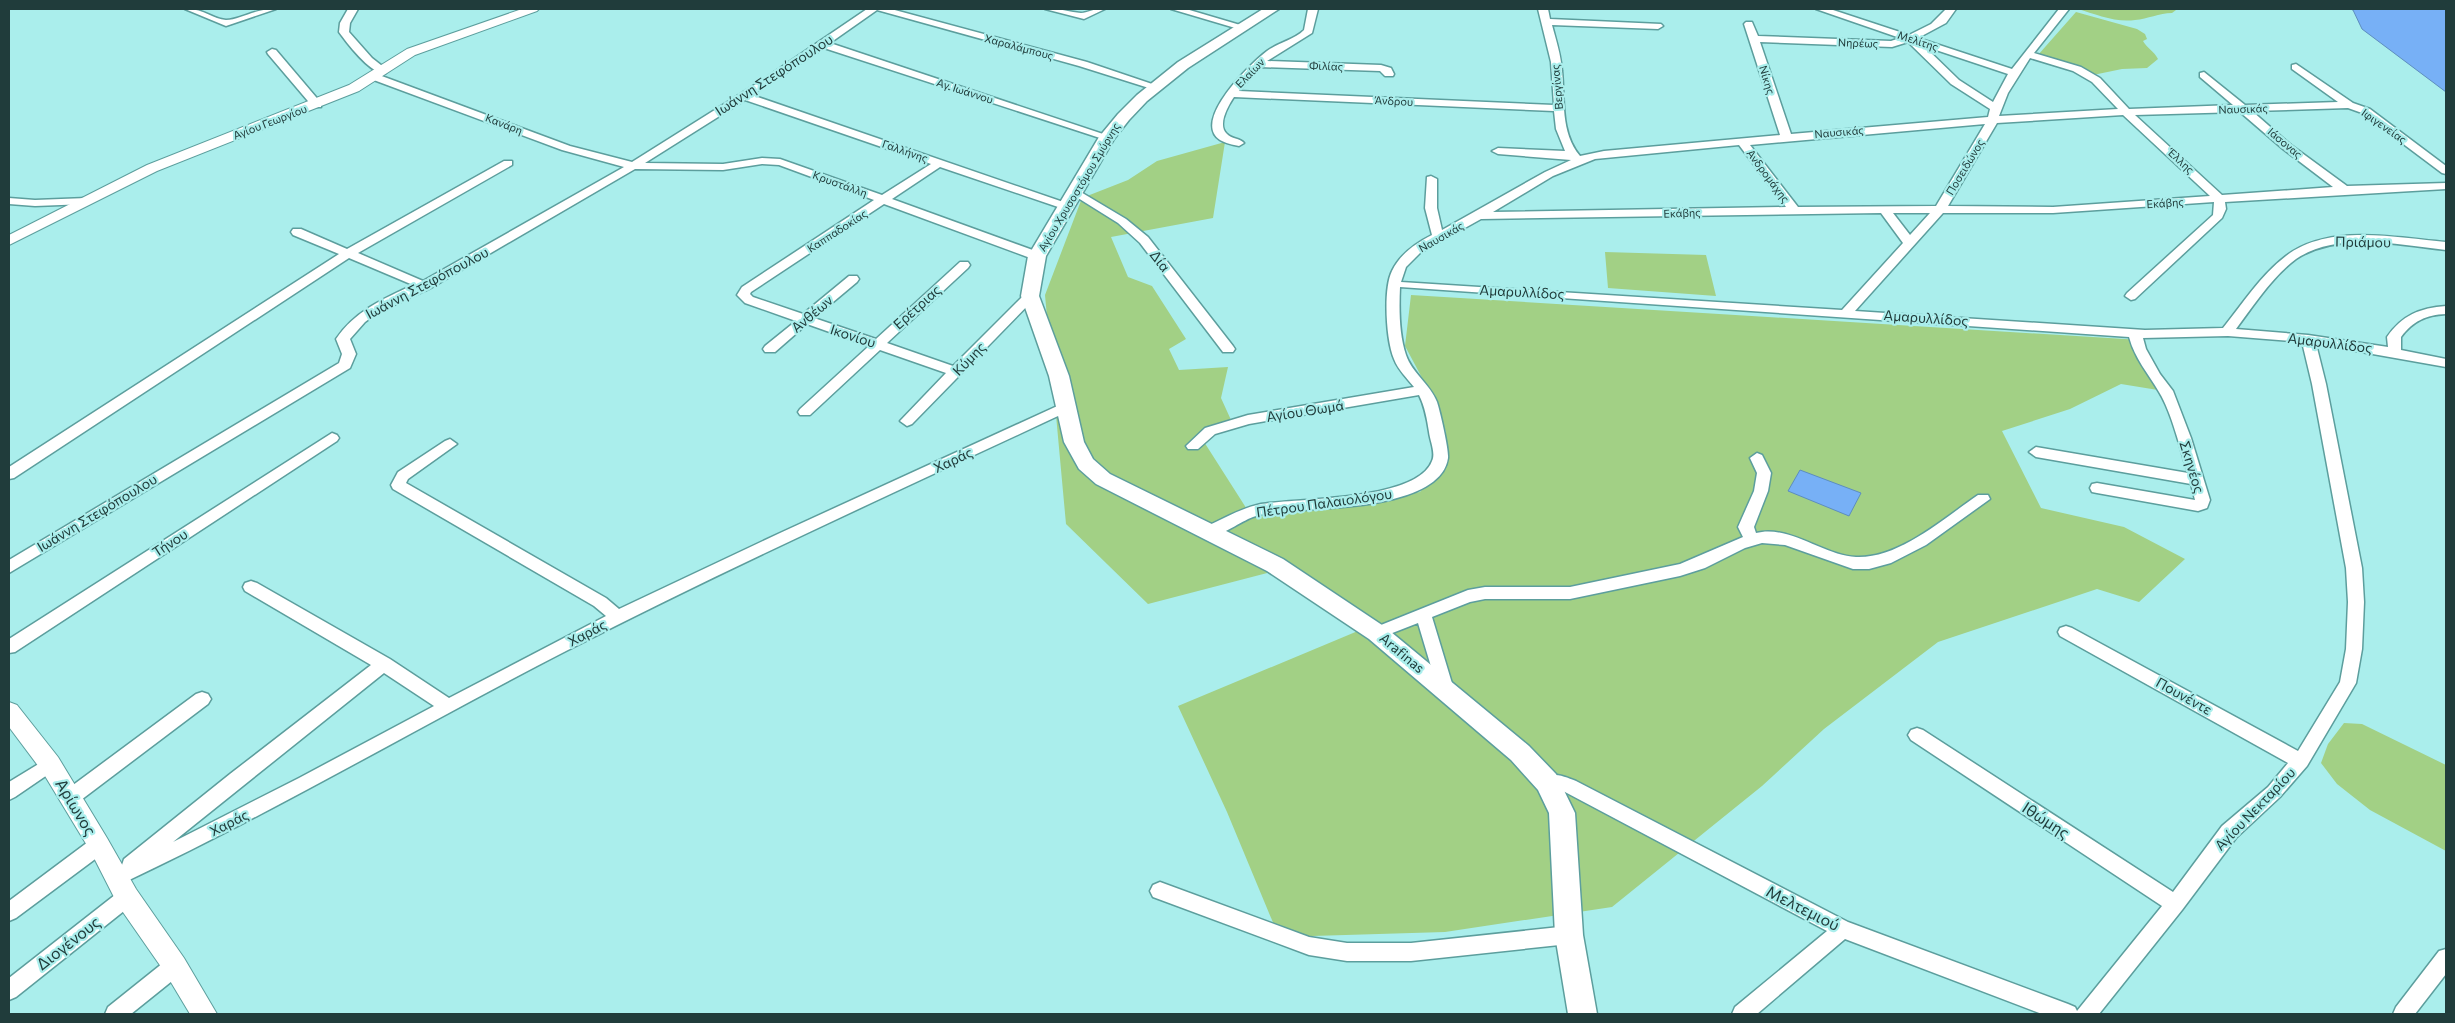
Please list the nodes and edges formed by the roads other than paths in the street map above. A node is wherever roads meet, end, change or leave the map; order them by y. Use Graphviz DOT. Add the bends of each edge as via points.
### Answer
graph roads {
  1 [pos="190,9"];
  2 [pos="271,9"];
  3 [pos="353,9"];
  4 [pos="533,9"];
  5 [pos="873,9"];
  6 [pos="881,9"];
  7 [pos="1050,9"];
  8 [pos="1100,9"];
  9 [pos="1176,9"];
  10 [pos="1272,9"];
  11 [pos="1313,9"];
  12 [pos="1543,9"];
  13 [pos="1823,9"];
  14 [pos="1951,9"];
  15 [pos="2064,9"];
  16 [pos="1546,22"];
  17 [pos="1748,24"];
  18 [pos="1658,26"];
  19 [pos="1242,27"];
  20 [pos="1754,39"];
  21 [pos="1911,39"];
  22 [pos="822,44"];
  23 [pos="272,52"];
  24 [pos="2029,55"];
  25 [pos="1259,64"];
  26 [pos="2296,67"];
  27 [pos="2014,73"];
  28 [pos="378,74"];
  29 [pos="1389,74"];
  30 [pos="2204,75"];
  31 [pos="1156,87"];
  32 [pos="1231,94"];
  33 [pos="744,96"];
  34 [pos="317,104"];
  35 [pos="2349,105"];
  36 [pos="1994,107"];
  37 [pos="1558,108"];
  38 [pos="2246,109"];
  39 [pos="2126,112"];
  40 [pos="1993,120"];
  41 [pos="1107,137"];
  42 [pos="1786,137"];
  43 [pos="1742,142"];
  44 [pos="1239,143"];
  45 [pos="1498,151"];
  46 [pos="1575,158"];
  47 [pos="508,163"];
  48 [pos="939,163"];
  49 [pos="635,166"];
  50 [pos="2446,170"];
  51 [pos="1431,179"];
  52 [pos="2446,186"];
  53 [pos="2344,190"];
  54 [pos="1074,191"];
  55 [pos="2219,198"];
  56 [pos="9,201"];
  57 [pos="87,201"];
  58 [pos="884,201"];
  59 [pos="1065,206"];
  60 [pos="1941,208"];
  61 [pos="1884,209"];
  62 [pos="1794,210"];
  63 [pos="1479,216"];
  64 [pos="296,232"];
  65 [pos="1438,236"];
  66 [pos="9,241"];
  67 [pos="1910,244"];
  68 [pos="2446,246"];
  69 [pos="349,253"];
  70 [pos="1037,256"];
  71 [pos="964,265"];
  72 [pos="1397,272"];
  73 [pos="853,279"];
  74 [pos="1404,285"];
  75 [pos="425,286"];
  76 [pos="1030,296"];
  77 [pos="2131,296"];
  78 [pos="749,300"];
  79 [pos="1394,304"];
  80 [pos="2446,310"];
  81 [pos="1847,312"];
  82 [pos="805,320"];
  83 [pos="2227,332"];
  84 [pos="2135,333"];
  85 [pos="2308,339"];
  86 [pos="877,343"];
  87 [pos="1228,348"];
  88 [pos="770,349"];
  89 [pos="2395,352"];
  90 [pos="2446,363"];
  91 [pos="957,372"];
  92 [pos="1423,390"];
  93 [pos="1066,406"];
  94 [pos="805,412"];
  95 [pos="908,422"];
  96 [pos="332,438"];
  97 [pos="450,444"];
  98 [pos="1193,446"];
  99 [pos="2036,452"];
  100 [pos="1757,458"];
  101 [pos="9,474"];
  102 [pos="2197,480"];
  103 [pos="2097,488"];
  104 [pos="1983,499"];
  105 [pos="1210,530"];
  106 [pos="1752,540"];
  107 [pos="9,568"];
  108 [pos="251,587"];
  109 [pos="1423,614"];
  110 [pos="618,617"];
  111 [pos="2066,632"];
  112 [pos="1377,633"];
  113 [pos="9,647"];
  114 [pos="384,664"];
  115 [pos="1446,690"];
  116 [pos="202,699"];
  117 [pos="448,706"];
  118 [pos="13,723"];
  119 [pos="1917,735"];
  120 [pos="2301,761"];
  121 [pos="50,764"];
  122 [pos="1547,782"];
  123 [pos="9,792"];
  124 [pos="71,797"];
  125 [pos="99,845"];
  126 [pos="116,876"];
  127 [pos="1160,891"];
  128 [pos="131,903"];
  129 [pos="2175,904"];
  130 [pos="9,912"];
  131 [pos="1842,929"];
  132 [pos="1569,935"];
  133 [pos="2446,958"];
  134 [pos="175,966"];
  135 [pos="9,990"];
  136 [pos="115,1014"];
  137 [pos="204,1014"];
  138 [pos="1583,1014"];
  139 [pos="1742,1014"];
  140 [pos="2068,1014"];
  141 [pos="2086,1014"];
  142 [pos="2403,1014"];
  1 -- 2 [label="street" via="224,23"];
  3 -- 28 [label="street, Κανάρη" via="344,32"];
  4 -- 28 [label="street, Αγίου Γεωργίου" via="436,42 396,60"];
  5 -- 22 [label="street, Ιωάννη Στεφόπουλου"];
  6 -- 31 [label="street, Χαραλάμπους"];
  7 -- 8 [label="street" via="1084,16"];
  9 -- 19 [label="street"];
  10 -- 19 [label="main road, Αγίου Χρυσοστόμου Σμύρνης"];
  11 -- 25 [label="street, Ελαίων" via="1311,28 1306,34 1282,45"];
  12 -- 16 [label="street, Βεργίνας"];
  13 -- 21 [label="street, Μελίτης"];
  14 -- 21 [label="street, Νηρέως" via="1947,16"];
  15 -- 24 [label="street, Ποσειδώνος"];
  16 -- 18 [label="street"];
  16 -- 37 [label="street, Βεργίνας" via="1557,70"];
  17 -- 20 [label="street, Νίκης"];
  19 -- 31 [label="main road, Αγίου Χρυσοστόμου Σμύρνης"];
  20 -- 21 [label="street, Νηρέως" via="1890,44"];
  20 -- 42 [label="street, Νίκης"];
  21 -- 27 [label="street, Μελίτης"];
  21 -- 36 [label="street" via="1955,82"];
  22 -- 33 [label="street, Ιωάννη Στεφόπουλου"];
  22 -- 41 [label="street, Αγ. Ιωάννου"];
  23 -- 34 [label="street"];
  24 -- 27 [label="street, Ποσειδώνος"];
  24 -- 39 [label="street, Έλλης" via="2089,75"];
  25 -- 29 [label="street, Φιλίας" via="1381,68"];
  25 -- 32 [label="street, Ελαίων"];
  26 -- 35 [label="street, Ιφιγενείας"];
  27 -- 36 [label="street, Ποσειδώνος"];
  28 -- 34 [label="street, Αγίου Γεωργίου"];
  28 -- 49 [label="street, Κανάρη" via="566,148"];
  30 -- 38 [label="street, Ιάσονας"];
  31 -- 41 [label="main road, Αγίου Χρυσοστόμου Σμύρνης" via="1120,120"];
  32 -- 37 [label="street, Άνδρου"];
  32 -- 44 [label="street, Ελαίων" via="1215,125 1223,139"];
  33 -- 48 [label="street, Γαλλήνης"];
  33 -- 49 [label="street, Ιωάννη Στεφόπουλου"];
  34 -- 57 [label="street, Αγίου Γεωργίου" via="162,164"];
  35 -- 38 [label="street, Ναυσικάς"];
  35 -- 50 [label="street, Ιφιγενείας" via="2366,111"];
  36 -- 40 [label="street, Ποσειδώνος"];
  37 -- 46 [label="street, Βεργίνας" via="1563,140"];
  38 -- 39 [label="street, Ναυσικάς"];
  38 -- 53 [label="street, Ιάσονας" via="2287,147"];
  39 -- 40 [label="street, Ναυσικάς"];
  39 -- 55 [label="street, Έλλης"];
  40 -- 42 [label="street, Ναυσικάς"];
  40 -- 60 [label="street, Ποσειδώνος"];
  41 -- 54 [label="main road, Αγίου Χρυσοστόμου Σμύρνης"];
  42 -- 43 [label="street, Ναυσικάς"];
  43 -- 46 [label="street, Ναυσικάς"];
  43 -- 62 [label="street, Ανδρομάχης"];
  45 -- 46 [label="street"];
  46 -- 63 [label="street, Ναυσικάς"];
  47 -- 69 [label="street"];
  48 -- 58 [label="street, Καππαδοκίας"];
  48 -- 59 [label="street, Γαλλήνης"];
  49 -- 58 [label="street, Κρυστάλλη" via="672,168 780,162"];
  49 -- 75 [label="street, Ιωάννη Στεφόπουλου"];
  51 -- 65 [label="street" via="1431,208"];
  52 -- 53 [label="street, Εκάβης"];
  53 -- 55 [label="street, Εκάβης"];
  54 -- 59 [label="main road, Αγίου Χρυσοστόμου Σμύρνης"];
  54 -- 87 [label="street, Δία" via="1122,221 1144,240"];
  55 -- 60 [label="street, Εκάβης" via="2053,210"];
  55 -- 77 [label="street" via="2218,216"];
  56 -- 57 [label="street"];
  57 -- 66 [label="street, Αγίου Γεωργίου"];
  58 -- 70 [label="street, Κρυστάλλη"];
  58 -- 78 [label="street, Καππαδοκίας" via="746,290 743,297"];
  59 -- 70 [label="main road, Αγίου Χρυσοστόμου Σμύρνης"];
  60 -- 61 [label="street, Εκάβης"];
  60 -- 67 [label="street, Ποσειδώνος"];
  61 -- 62 [label="street, Εκάβης"];
  61 -- 67 [label="street"];
  62 -- 63 [label="street, Εκάβης"];
  63 -- 65 [label="street, Ναυσικάς"];
  64 -- 69 [label="street"];
  65 -- 72 [label="street, Ναυσικάς" via="1409,257"];
  67 -- 81 [label="street, Ποσειδώνος"];
  68 -- 83 [label="street, Πριάμου" via="2351,240 2309,247 2292,257"];
  69 -- 75 [label="street"];
  69 -- 101 [label="street"];
  70 -- 76 [label="main road, Αγίου Χρυσοστόμου Σμύρνης"];
  71 -- 86 [label="street, Ερέτριας"];
  72 -- 74 [label="street" via="1405,280"];
  72 -- 79 [label="street"];
  73 -- 82 [label="street, Ανθέων"];
  74 -- 79 [label="street" via="1403,294"];
  74 -- 81 [label="street, Αμαρυλλίδος"];
  75 -- 107 [label="street, Ιωάννη Στεφόπουλου" via="355,323 343,339 349,354 345,365"];
  76 -- 91 [label="street, Κύμης"];
  76 -- 93 [label="main road, Αγίου Χρυσοστόμου Σμύρνης" via="1059,376"];
  78 -- 82 [label="street, Ικονίου"];
  79 -- 92 [label="street, Πέτρου Παλαιολόγου" via="1400,358"];
  80 -- 89 [label="street" via="2427,311 2409,319 2394,337"];
  81 -- 84 [label="street, Αμαρυλλίδος"];
  82 -- 86 [label="street, Ικονίου"];
  82 -- 88 [label="street, Ανθέων"];
  83 -- 84 [label="street, Αμαρυλλίδος"];
  83 -- 85 [label="street, Αμαρυλλίδος"];
  84 -- 102 [label="street, Σκηνέος" via="2154,376 2166,392"];
  85 -- 89 [label="street, Αμαρυλλίδος"];
  85 -- 120 [label="street, Αγίου Νεκταρίου" via="2354,568 2356,602 2354,649 2348,683"];
  86 -- 91 [label="street, Ικονίου"];
  86 -- 94 [label="street, Ερέτριας"];
  89 -- 90 [label="street, Αμαρυλλίδος"];
  91 -- 95 [label="street, Κύμης"];
  92 -- 98 [label="street, Αγίου Θωμά" via="1248,420 1210,432"];
  92 -- 105 [label="street, Πέτρου Παλαιολόγου" via="1433,408 1442,452 1438,466 1424,482 1400,492 1366,498 1257,510"];
  93 -- 105 [label="main road, Arafinas" via="1076,448 1096,474"];
  93 -- 110 [label="street, Χαράς"];
  96 -- 113 [label="street, Τήνου"];
  97 -- 110 [label="street" via="403,476 398,484 600,602"];
  99 -- 102 [label="street"];
  100 -- 106 [label="street" via="1764,474 1761,491 1746,527"];
  102 -- 103 [label="street, Σκηνέος" via="2203,500 2198,506"];
  104 -- 106 [label="street" via="1912,546 1877,563 1853,563 1777,538"];
  105 -- 112 [label="main road, Arafinas" via="1275,566"];
  106 -- 109 [label="street" via="1680,570 1570,593 1485,593 1468,596"];
  108 -- 114 [label="street"];
  109 -- 112 [label="street"];
  109 -- 115 [label="street"];
  110 -- 117 [label="street, Χαράς"];
  111 -- 120 [label="street, Πουνέντε"];
  112 -- 115 [label="main road, Arafinas"];
  114 -- 117 [label="street"];
  114 -- 126 [label="street"];
  115 -- 122 [label="main road, Arafinas" via="1520,753"];
  116 -- 124 [label="street"];
  117 -- 126 [label="street, Χαράς" via="274,800"];
  118 -- 121 [label="street, Αρίωνος"];
  119 -- 129 [label="street, Ιθώμης"];
  120 -- 129 [label="street, Αγίου Νεκταρίου" via="2274,792 2229,832"];
  121 -- 123 [label="street"];
  121 -- 124 [label="street, Αρίωνος"];
  122 -- 131 [label="street, Μελτεμιού" via="1570,786"];
  122 -- 132 [label="main road, Arafinas" via="1562,814"];
  124 -- 125 [label="street, Αρίωνος"];
  125 -- 126 [label="street, Αρίωνος"];
  125 -- 130 [label="street"];
  126 -- 128 [label="street, Αρίωνος"];
  127 -- 132 [label="street" via="1309,946 1347,952 1411,952"];
  128 -- 134 [label="street, Αρίωνος"];
  128 -- 135 [label="street, Διογένους"];
  129 -- 141 [label="street, Αγίου Νεκταρίου"];
  131 -- 139 [label="street"];
  131 -- 140 [label="street, Μελτεμιού"];
  132 -- 138 [label="main road, Arafinas"];
  133 -- 142 [label="street"];
  134 -- 136 [label="street"];
  134 -- 137 [label="street, Αρίωνος"];
}
